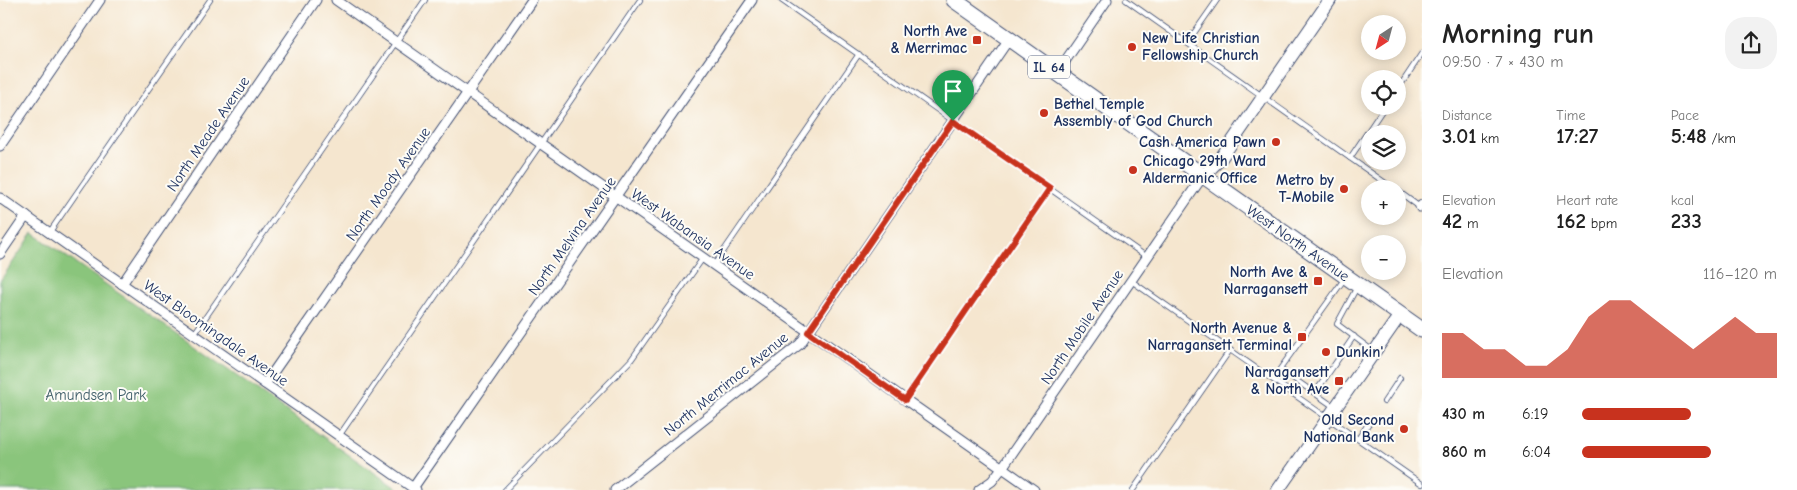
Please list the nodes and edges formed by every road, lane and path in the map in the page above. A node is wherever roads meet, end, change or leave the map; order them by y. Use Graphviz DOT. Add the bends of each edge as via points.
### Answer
graph roads {
  1 [pos="100,0"];
  2 [pos="210,0"];
  3 [pos="316,0"];
  4 [pos="336,0"];
  5 [pos="425,0"];
  6 [pos="532,0"];
  7 [pos="640,0"];
  8 [pos="752,0"];
  9 [pos="781,0"];
  10 [pos="954,0"];
  11 [pos="1107,0"];
  12 [pos="1126,0"];
  13 [pos="1217,0"];
  14 [pos="1330,0"];
  15 [pos="1009,39"];
  16 [pos="396,42"];
  17 [pos="1187,43"];
  18 [pos="1422,53"];
  19 [pos="859,54"];
  20 [pos="1057,73"];
  21 [pos="1406,76"];
  22 [pos="468,93"];
  23 [pos="1263,97"];
  24 [pos="1379,115"];
  25 [pos="953,121"];
  26 [pos="541,144"];
  27 [pos="0,146"];
  28 [pos="1350,158"];
  29 [pos="1203,176"];
  30 [pos="1381,180"];
  31 [pos="1050,188"];
  32 [pos="616,197"];
  33 [pos="1406,197"];
  34 [pos="0,198"];
  35 [pos="1421,207"];
  36 [pos="26,216"];
  37 [pos="49,232"];
  38 [pos="0,254"];
  39 [pos="1147,257"];
  40 [pos="703,258"];
  41 [pos="714,265"];
  42 [pos="1130,280"];
  43 [pos="1352,281"];
  44 [pos="122,284"];
  45 [pos="1400,315"];
  46 [pos="1422,330"];
  47 [pos="808,332"];
  48 [pos="194,334"];
  49 [pos="1354,336"];
  50 [pos="1230,350"];
  51 [pos="1374,351"];
  52 [pos="1400,378"];
  53 [pos="266,384"];
  54 [pos="1315,393"];
  55 [pos="905,400"];
  56 [pos="1384,402"];
  57 [pos="1335,407"];
  58 [pos="1328,418"];
  59 [pos="1372,420"];
  60 [pos="339,436"];
  61 [pos="1358,439"];
  62 [pos="1002,468"];
  63 [pos="1422,484"];
  64 [pos="415,489"];
  65 [pos="505,490"];
  66 [pos="615,490"];
  67 [pos="979,490"];
  68 [pos="1034,490"];
  69 [pos="1133,490"];
  70 [pos="1278,490"];
  1 -- 27 [label="street"];
  2 -- 37 [label="lane"];
  3 -- 44 [label="street, North Meade Avenue"];
  4 -- 16 [label="street, West Wabansia Avenue"];
  5 -- 16 [label="lane"];
  6 -- 22 [label="street, North Moody Avenue"];
  7 -- 26 [label="lane"];
  8 -- 32 [label="street, North Melvina Avenue"];
  9 -- 19 [label="lane"];
  10 -- 15 [label="main road, West North Avenue / IL 64"];
  11 -- 20 [label="street"];
  12 -- 17 [label="lane"];
  13 -- 17 [label="lane"];
  14 -- 23 [label="street"];
  15 -- 20 [label="main road, West North Avenue / IL 64"];
  15 -- 25 [label="street, North Merrimac Avenue"];
  16 -- 22 [label="street, West Wabansia Avenue"];
  16 -- 48 [label="lane"];
  17 -- 23 [label="lane"];
  18 -- 21 [label="lane"];
  19 -- 25 [label="lane"];
  19 -- 41 [label="lane"];
  20 -- 29 [label="main road, West North Avenue / IL 64"];
  22 -- 26 [label="street, West Wabansia Avenue"];
  22 -- 53 [label="street, North Moody Avenue"];
  23 -- 28 [label="lane"];
  23 -- 29 [label="street" via="1221,158"];
  24 -- 28 [label="lane"];
  25 -- 31 [label="lane"];
  25 -- 47 [label="street, North Merrimac Avenue"];
  26 -- 32 [label="street, West Wabansia Avenue"];
  26 -- 60 [label="lane"];
  28 -- 30 [label="lane"];
  29 -- 39 [label="street, North Mobile Avenue"];
  29 -- 43 [label="main road, West North Avenue / IL 64"];
  31 -- 39 [label="lane"];
  31 -- 55 [label="lane"];
  32 -- 40 [label="street, West Wabansia Avenue"];
  32 -- 64 [label="street, North Melvina Avenue"];
  33 -- 35 [label="lane"];
  34 -- 36 [label="street, West Bloomingdale Avenue"];
  36 -- 37 [label="street, West Bloomingdale Avenue"];
  36 -- 38 [label="street"];
  37 -- 44 [label="street, West Bloomingdale Avenue"];
  39 -- 42 [label="street, North Mobile Avenue"];
  40 -- 41 [label="street, West Wabansia Avenue"];
  40 -- 65 [label="lane" via="631,360"];
  41 -- 47 [label="street, West Wabansia Avenue"];
  42 -- 50 [label="lane"];
  42 -- 62 [label="street, North Mobile Avenue"];
  43 -- 45 [label="main road, West North Avenue / IL 64"];
  43 -- 49 [label="lane" via="1336,324"];
  43 -- 54 [label="lane" via="1280,369"];
  44 -- 48 [label="street, West Bloomingdale Avenue"];
  45 -- 46 [label="main road, West North Avenue / IL 64"];
  45 -- 51 [label="street"];
  47 -- 55 [label="street, West Wabansia Avenue"];
  47 -- 66 [label="street, North Merrimac Avenue" via="800,344"];
  48 -- 53 [label="street, West Bloomingdale Avenue"];
  49 -- 51 [label="lane"];
  49 -- 54 [label="lane"];
  50 -- 58 [label="lane"];
  50 -- 69 [label="lane"];
  51 -- 57 [label="street"];
  52 -- 56 [label="lane"];
  53 -- 60 [label="street, West Bloomingdale Avenue"];
  54 -- 57 [label="lane"];
  55 -- 62 [label="street, West Wabansia Avenue"];
  57 -- 58 [label="street"];
  58 -- 61 [label="lane"];
  58 -- 70 [label="street"];
  59 -- 61 [label="lane"];
  60 -- 64 [label="street, West Bloomingdale Avenue"];
  61 -- 63 [label="lane"];
  62 -- 67 [label="street, North Mobile Avenue" via="992,482"];
  62 -- 68 [label="street, West Wabansia Avenue"];
}
